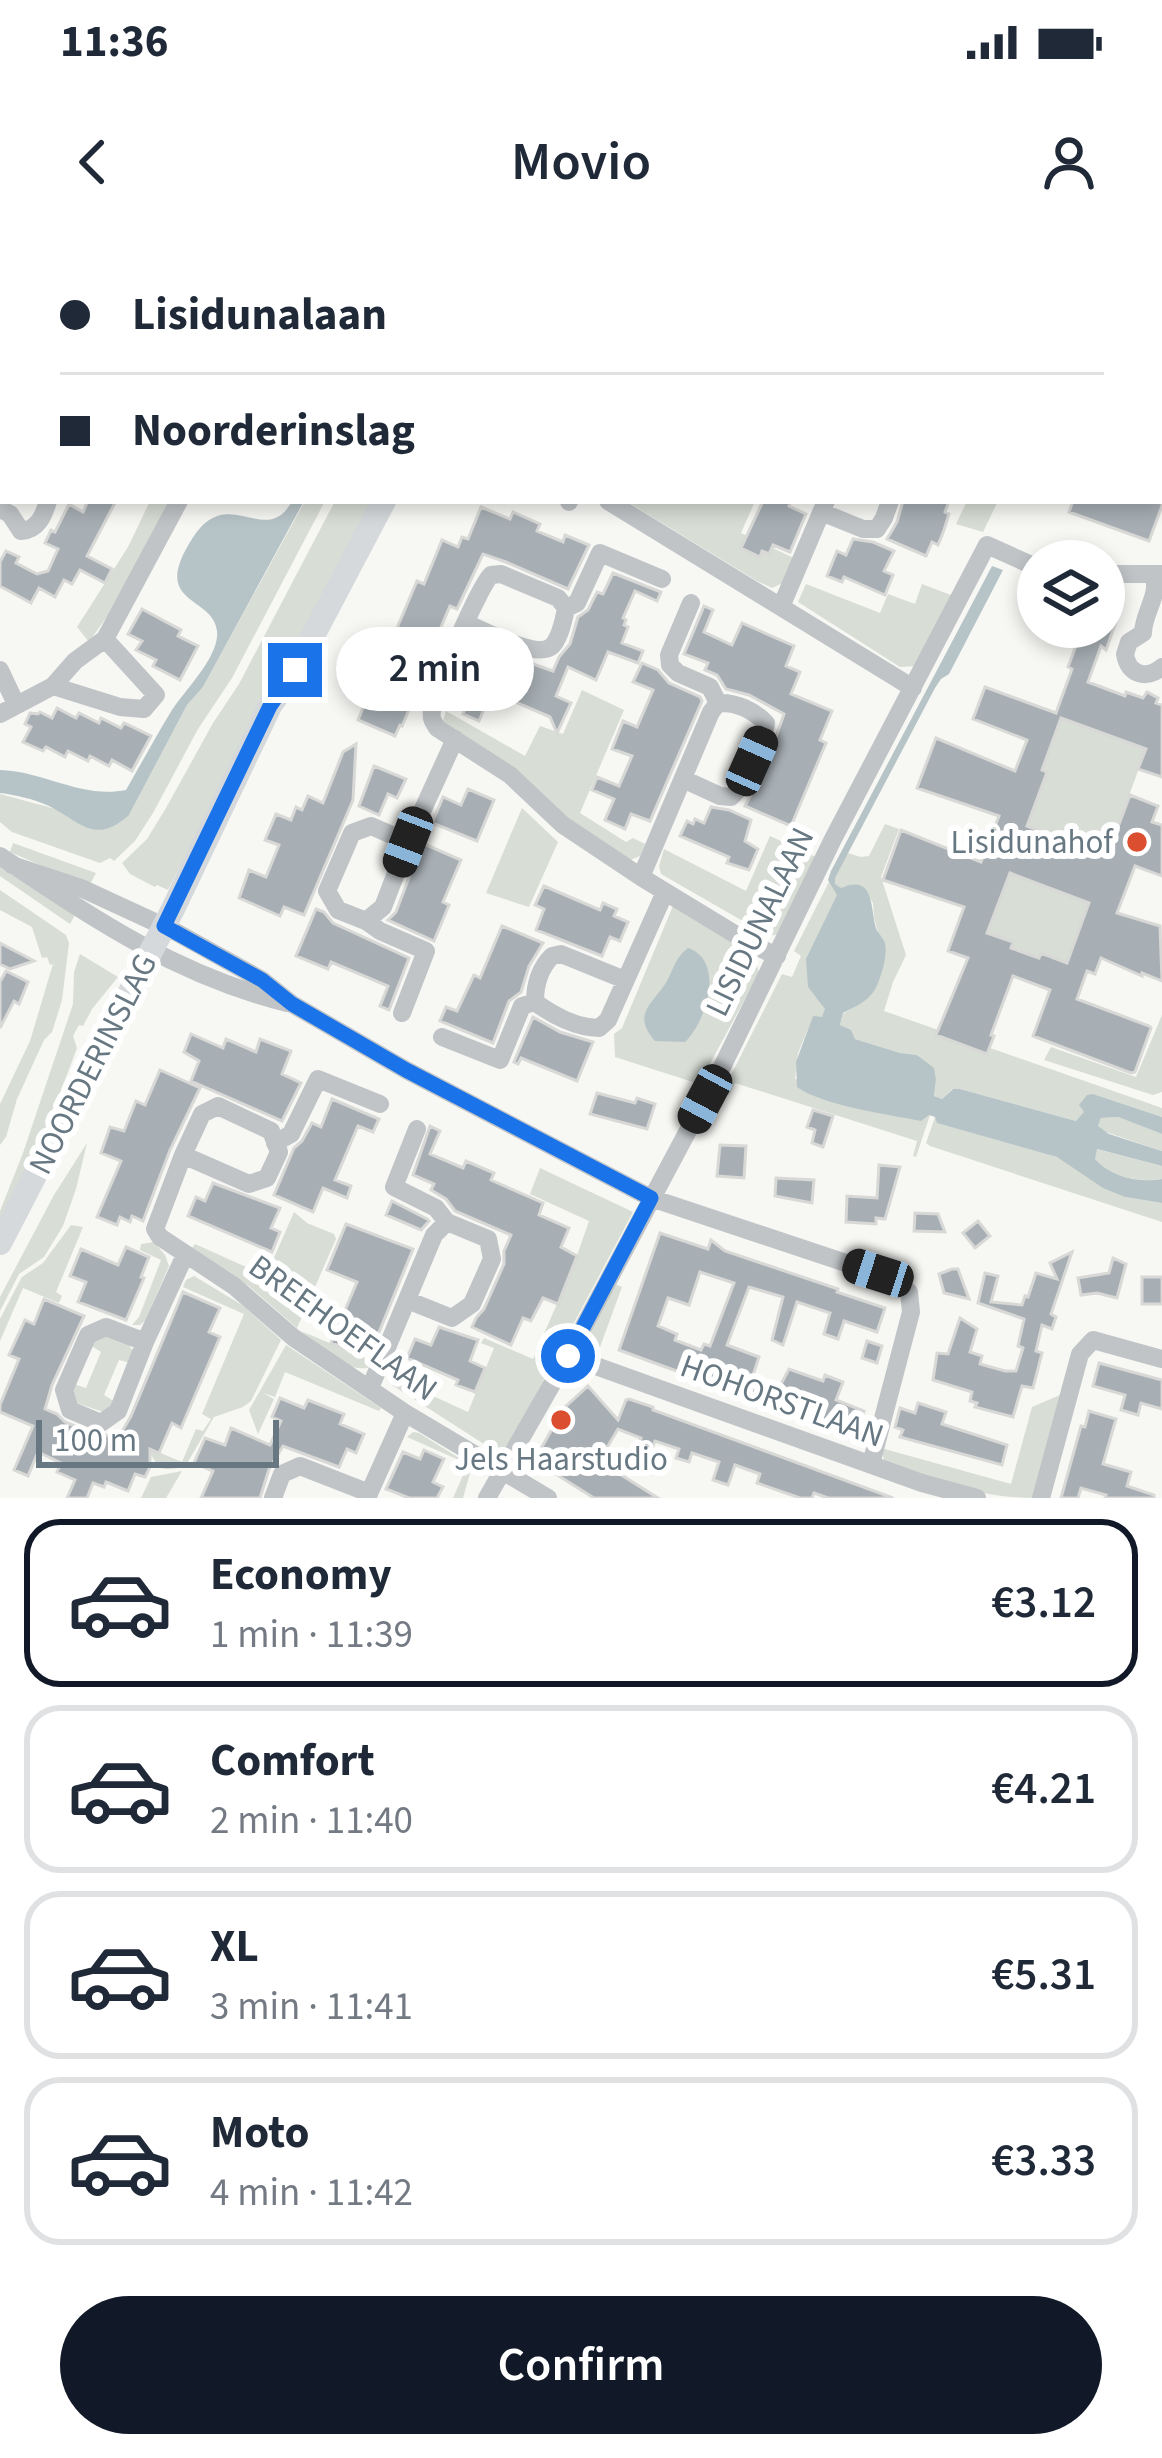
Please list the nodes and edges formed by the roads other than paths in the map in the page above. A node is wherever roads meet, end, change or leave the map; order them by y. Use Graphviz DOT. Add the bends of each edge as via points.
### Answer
graph roads {
  1 [pos="47,504"];
  2 [pos="177,504"];
  3 [pos="382,504"];
  4 [pos="613,504"];
  5 [pos="889,504"];
  6 [pos="824,506"];
  7 [pos="0,509"];
  8 [pos="1017,559"];
  9 [pos="1125,574"];
  10 [pos="1157,575"];
  11 [pos="662,579"];
  12 [pos="691,603"];
  13 [pos="781,607"];
  14 [pos="566,608"];
  15 [pos="466,623"];
  16 [pos="1143,633"];
  17 [pos="105,638"];
  18 [pos="1162,641"];
  19 [pos="1162,667"];
  20 [pos="0,670"];
  21 [pos="53,686"];
  22 [pos="913,688"];
  23 [pos="718,703"];
  24 [pos="8,709"];
  25 [pos="455,739"];
  26 [pos="683,779"];
  27 [pos="408,842"];
  28 [pos="6,861"];
  29 [pos="640,877"];
  30 [pos="665,892"];
  31 [pos="366,921"];
  32 [pos="164,926"];
  33 [pos="151,951"];
  34 [pos="777,956"];
  35 [pos="626,980"];
  36 [pos="535,1002"];
  37 [pos="292,1004"];
  38 [pos="402,1013"];
  39 [pos="442,1037"];
  40 [pos="380,1104"];
  41 [pos="418,1129"];
  42 [pos="275,1143"];
  43 [pos="183,1155"];
  44 [pos="651,1198"];
  45 [pos="448,1222"];
  46 [pos="0,1243"];
  47 [pos="185,1255"];
  48 [pos="407,1300"];
  49 [pos="145,1342"];
  50 [pos="568,1356"];
  51 [pos="1162,1359"];
  52 [pos="370,1388"];
  53 [pos="405,1413"];
  54 [pos="871,1464"];
  55 [pos="502,1470"];
  56 [pos="368,1496"];
  57 [pos="273,1498"];
  58 [pos="487,1498"];
  59 [pos="548,1498"];
  60 [pos="977,1498"];
  61 [pos="1041,1498"];
  1 -- 7 [label="street" via="31,531"];
  2 -- 17 [label="street"];
  3 -- 32 [label="main road, NOORDERINSLAG" via="270,706"];
  4 -- 13 [label="street"];
  5 -- 6 [label="street" via="877,529"];
  6 -- 13 [label="street"];
  8 -- 22 [label="street, LISIDUNALAAN" via="987,545"];
  9 -- 10 [label="street"];
  10 -- 16 [label="street"];
  11 -- 14 [label="street" via="600,553 578,603"];
  12 -- 23 [label="street" via="670,665 710,687"];
  13 -- 22 [label="street"];
  14 -- 15 [label="street" via="546,651"];
  14 -- 15 [label="street" via="491,574"];
  15 -- 25 [label="street" via="432,704 433,722"];
  16 -- 18 [label="street"];
  16 -- 19 [label="street" via="1129,642 1126,661 1144,675"];
  17 -- 21 [label="street"];
  17 -- 21 [label="street" via="156,695 144,709"];
  20 -- 24 [label="street"];
  21 -- 24 [label="street"];
  22 -- 34 [label="street, LISIDUNALAAN"];
  23 -- 26 [label="street"];
  23 -- 26 [label="street" via="766,723 740,790 720,796"];
  25 -- 27 [label="street"];
  25 -- 29 [label="street"];
  26 -- 29 [label="street"];
  27 -- 31 [label="street" via="383,907"];
  27 -- 31 [label="street" via="371,826 352,833 327,891 338,910"];
  28 -- 32 [label="street"];
  28 -- 33 [label="street"];
  29 -- 30 [label="street"];
  30 -- 34 [label="street"];
  30 -- 35 [label="street"];
  31 -- 38 [label="street" via="426,951"];
  32 -- 33 [label="main road, NOORDERINSLAG"];
  32 -- 37 [label="street"];
  33 -- 37 [label="street"];
  33 -- 46 [label="main road, NOORDERINSLAG"];
  34 -- 44 [label="street, LISIDUNALAAN"];
  35 -- 36 [label="street" via="599,1028"];
  35 -- 36 [label="street" via="551,956"];
  36 -- 39 [label="street" via="522,1006 500,1060"];
  37 -- 44 [label="street"];
  40 -- 42 [label="street" via="318,1078 291,1134"];
  41 -- 45 [label="street" via="394,1187"];
  42 -- 43 [label="street" via="267,1178 249,1184"];
  42 -- 43 [label="street" via="271,1131 218,1106 202,1114"];
  43 -- 47 [label="street, BREEHOEFLAAN" via="155,1229"];
  44 -- 50 [label="street, LISIDUNALAAN"];
  44 -- 54 [label="street" via="878,1273 909,1292 911,1312"];
  45 -- 48 [label="street" via="434,1235"];
  45 -- 48 [label="street" via="488,1239 492,1259 472,1304 452,1318"];
  47 -- 49 [label="street"];
  47 -- 52 [label="street, BREEHOEFLAAN"];
  48 -- 52 [label="street"];
  49 -- 49 [label="street" via="106,1328 88,1335 64,1390 70,1410 101,1423 118,1411"];
  50 -- 54 [label="street, HOHORSTLAAN"];
  50 -- 55 [label="street, LISIDUNALAAN"];
  51 -- 61 [label="street" via="1093,1340 1080,1354"];
  52 -- 53 [label="street, BREEHOEFLAAN"];
  53 -- 55 [label="street, BREEHOEFLAAN"];
  53 -- 56 [label="street"];
  54 -- 60 [label="street, HOHORSTLAAN"];
  55 -- 58 [label="street, LISIDUNALAAN"];
  55 -- 59 [label="street, BREEHOEFLAAN"];
  56 -- 57 [label="street" via="300,1466 282,1474"];
}
